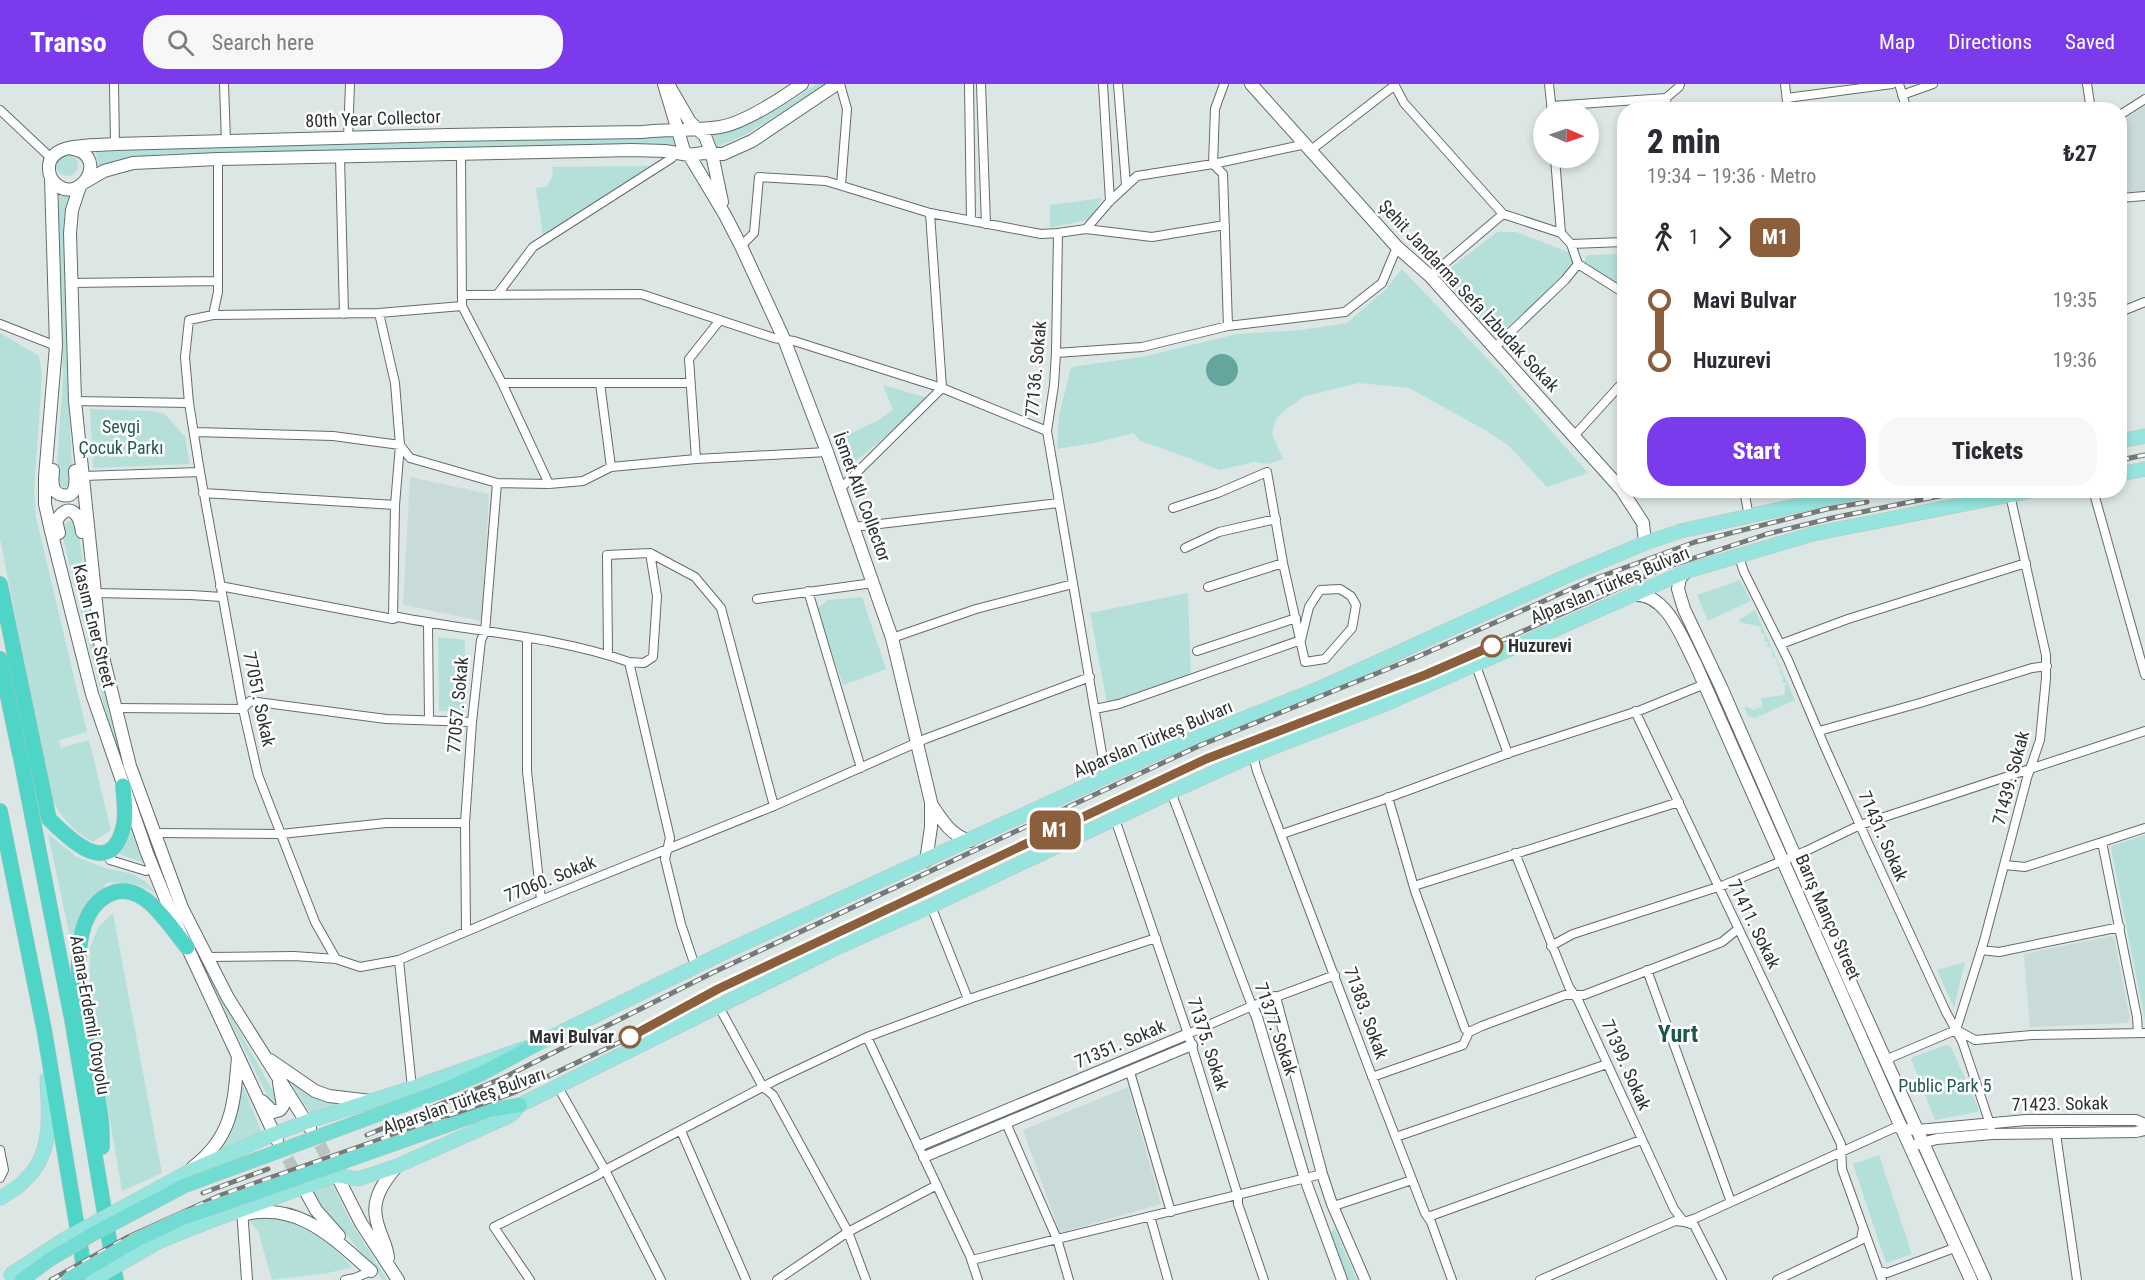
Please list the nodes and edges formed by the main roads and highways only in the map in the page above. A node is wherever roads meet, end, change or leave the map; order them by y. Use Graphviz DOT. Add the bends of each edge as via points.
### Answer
graph roads {
  1 [pos="664,84"];
  2 [pos="668,84"];
  3 [pos="802,84"];
  4 [pos="839,84"];
  5 [pos="1256,86"];
  6 [pos="697,128"];
  7 [pos="677,129"];
  8 [pos="69,148"];
  9 [pos="712,154"];
  10 [pos="689,155"];
  11 [pos="51,178"];
  12 [pos="83,184"];
  13 [pos="725,215"];
  14 [pos="56,328"];
  15 [pos="72,328"];
  16 [pos="2145,435"];
  17 [pos="2127,439"];
  18 [pos="2145,469"];
  19 [pos="2127,473"];
  20 [pos="1617,484"];
  21 [pos="1627,498"];
  22 [pos="1829,498"];
  23 [pos="1995,498"];
  24 [pos="1645,543"];
  25 [pos="1687,571"];
  26 [pos="0,584"];
  27 [pos="1628,596"];
  28 [pos="0,659"];
  29 [pos="115,708"];
  30 [pos="101,718"];
  31 [pos="123,786"];
  32 [pos="931,802"];
  33 [pos="0,811"];
  34 [pos="970,841"];
  35 [pos="926,861"];
  36 [pos="187,947"];
  37 [pos="44,1029"];
  38 [pos="537,1044"];
  39 [pos="238,1056"];
  40 [pos="267,1058"];
  41 [pos="278,1079"];
  42 [pos="250,1083"];
  43 [pos="372,1101"];
  44 [pos="520,1105"];
  45 [pos="308,1125"];
  46 [pos="275,1137"];
  47 [pos="1917,1139"];
  48 [pos="397,1166"];
  49 [pos="186,1173"];
  50 [pos="336,1173"];
  51 [pos="301,1184"];
  52 [pos="102,1190"];
  53 [pos="0,1198"];
  54 [pos="242,1212"];
  55 [pos="389,1266"];
  56 [pos="374,1276"];
  57 [pos="11,1278"];
  58 [pos="68,1280"];
  59 [pos="86,1280"];
  60 [pos="92,1280"];
  61 [pos="116,1280"];
  62 [pos="398,1280"];
  63 [pos="1971,1280"];
  64 [pos="1985,1280"];
  1 -- 7 [label="main road"];
  2 -- 6 [label="main road"];
  3 -- 6 [label="main road" via="741,120 720,127"];
  4 -- 9 [label="main road" via="752,141 723,154"];
  5 -- 20 [label="main road, Şehit Jandarma Sefa İzbudak Sokak" via="1397,247 1430,276"];
  6 -- 7 [label="main road, 80th Year Collector"];
  6 -- 9 [label="main road, İsmet Atlı Collector"];
  7 -- 8 [label="main road, 80th Year Collector"];
  7 -- 10 [label="main road, İsmet Atlı Collector"];
  8 -- 11 [label="main road" via="51,158"];
  8 -- 12 [label="main road" via="82,152 89,163"];
  9 -- 10 [label="main road, 80th Year Collector"];
  9 -- 13 [label="main road, İsmet Atlı Collector"];
  10 -- 12 [label="main road, 80th Year Collector" via="632,150 133,163 104,171"];
  10 -- 13 [label="main road, İsmet Atlı Collector"];
  11 -- 12 [label="main road" via="60,188"];
  11 -- 14 [label="main road, Kasım Ener Street"];
  12 -- 15 [label="main road, Kasım Ener Street" via="72,210"];
  13 -- 32 [label="main road, İsmet Atlı Collector" via="784,339 854,527 892,638"];
  14 -- 15 [label="main road" via="61,347 52,481 57,493 64,496 70,494 76,482 69,360"];
  14 -- 30 [label="main road, Kasım Ener Street" via="45,504"];
  15 -- 29 [label="main road, Kasım Ener Street" via="75,401 101,649"];
  16 -- 17 [label="main road"];
  18 -- 19 [label="main road"];
  21 -- 24 [label="main road, Şehit Jandarma Sefa İzbudak Sokak" via="1643,524"];
  22 -- 24 [label="main road, Alparslan Türkeş Bulvarı" via="1681,531"];
  23 -- 25 [label="main road, Alparslan Türkeş Bulvarı" via="1813,534"];
  24 -- 34 [label="main road, Alparslan Türkeş Bulvarı" via="1318,689 1160,752"];
  25 -- 27 [label="main road, Alparslan Türkeş Bulvarı"];
  25 -- 47 [label="main road, Barış Manço Street" via="1679,583 1684,609"];
  26 -- 31 [label="highway" via="50,819 82,848 104,853 117,844 124,823"];
  27 -- 44 [label="main road, Alparslan Türkeş Bulvarı" via="1388,703 1253,754 834,949"];
  27 -- 47 [label="main road, Barış Manço Street" via="1653,599 1680,635 1903,1129"];
  28 -- 52 [label="highway, Adana-Erdemli Otoyolu"];
  29 -- 30 [label="main road" via="108,702 96,647 81,527 78,516 66,511 56,521 101,704"];
  29 -- 40 [label="main road, Kasım Ener Street" via="130,766 182,908 232,1004"];
  30 -- 31 [label="main road, Kasım Ener Street"];
  31 -- 36 [label="main road, Kasım Ener Street"];
  32 -- 34 [label="main road" via="945,826"];
  32 -- 35 [label="main road"];
  33 -- 37 [label="highway"];
  34 -- 35 [label="main road, Alparslan Türkeş Bulvarı"];
  35 -- 38 [label="main road, Alparslan Türkeş Bulvarı" via="695,966"];
  36 -- 39 [label="main road, Kasım Ener Street"];
  36 -- 52 [label="highway" via="139,894 112,892 99,900 88,915 81,937 78,983 102,1121"];
  37 -- 53 [label="main road" via="49,1123 43,1155 30,1176"];
  37 -- 59 [label="highway"];
  38 -- 43 [label="main road, Alparslan Türkeş Bulvarı"];
  38 -- 57 [label="highway, Alparslan Türkeş Bulvarı, bridge" via="439,1092 184,1186"];
  39 -- 42 [label="main road, Kasım Ener Street"];
  39 -- 49 [label="main road" via="233,1107 227,1125 213,1147"];
  40 -- 41 [label="main road, Kasım Ener Street"];
  40 -- 43 [label="main road" via="315,1091"];
  41 -- 42 [label="main road" via="283,1106 273,1112"];
  41 -- 45 [label="main road, Kasım Ener Street"];
  42 -- 46 [label="main road"];
  43 -- 45 [label="main road, Alparslan Türkeş Bulvarı"];
  44 -- 48 [label="main road" via="511,1115"];
  44 -- 58 [label="highway, Alparslan Türkeş Bulvarı, bridge" via="489,1110 183,1218"];
  45 -- 46 [label="main road, Alparslan Türkeş Bulvarı"];
  46 -- 49 [label="main road, Alparslan Türkeş Bulvarı"];
  47 -- 63 [label="main road, Barış Manço Street"];
  47 -- 64 [label="main road, Barış Manço Street"];
  48 -- 50 [label="main road" via="358,1179"];
  48 -- 55 [label="main road" via="377,1198 375,1217"];
  49 -- 57 [label="main road, Alparslan Türkeş Bulvarı, bridge" via="65,1239"];
  50 -- 51 [label="main road"];
  50 -- 55 [label="main road"];
  51 -- 54 [label="main road"];
  51 -- 56 [label="main road" via="316,1210"];
  52 -- 61 [label="highway, Adana-Erdemli Otoyolu"];
  54 -- 56 [label="main road" via="274,1211 314,1224"];
  54 -- 60 [label="main road, bridge" via="160,1241"];
  55 -- 62 [label="main road"];
}
